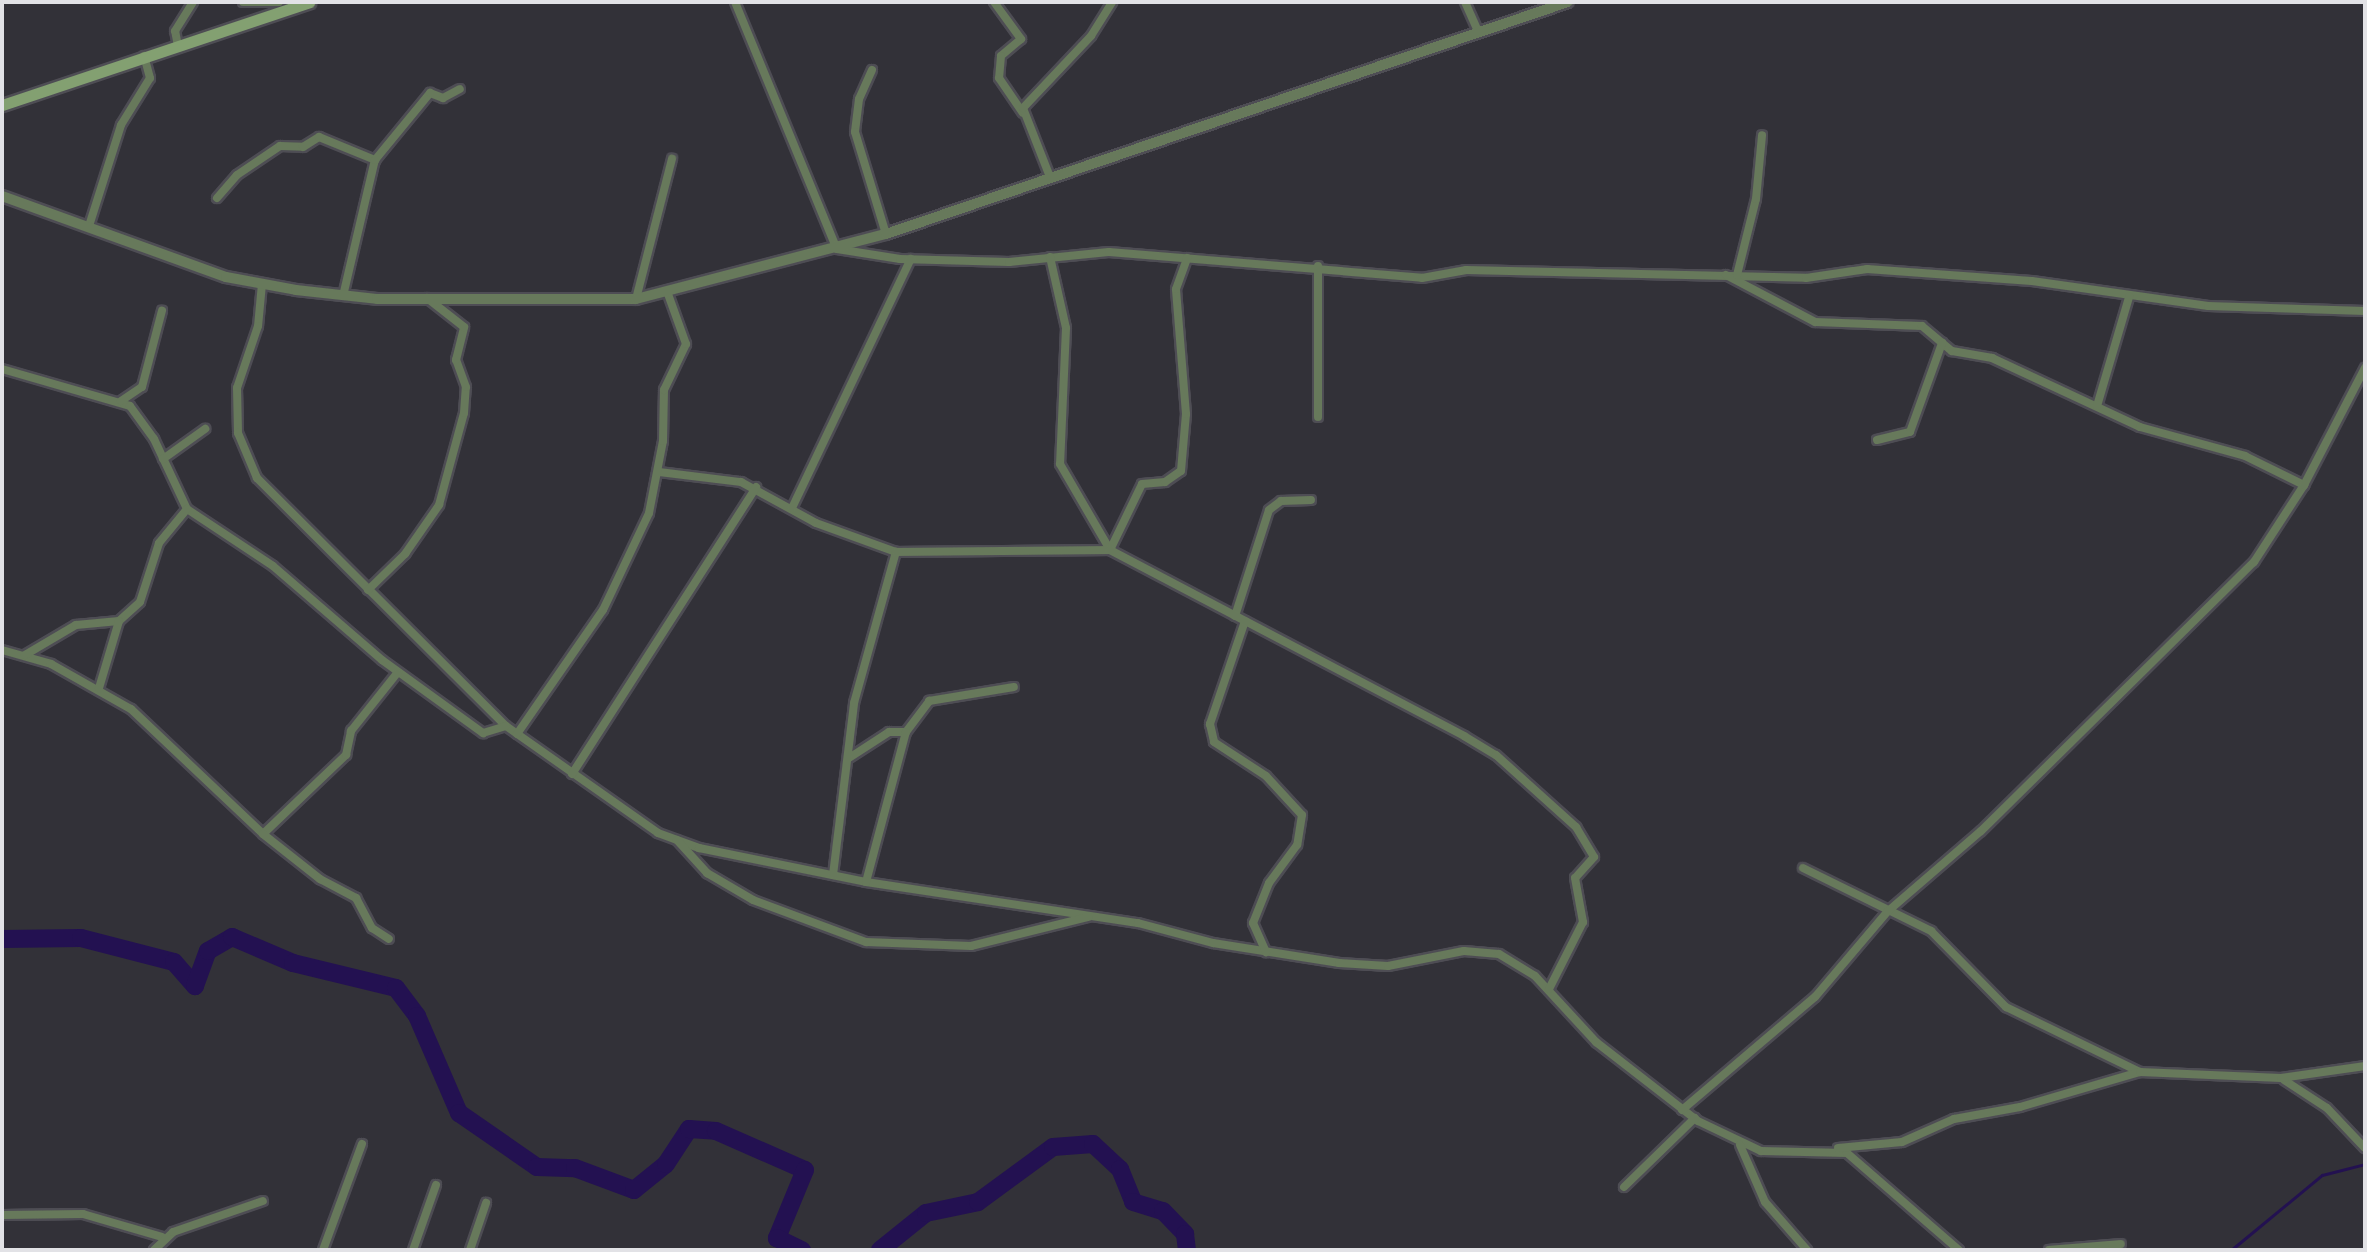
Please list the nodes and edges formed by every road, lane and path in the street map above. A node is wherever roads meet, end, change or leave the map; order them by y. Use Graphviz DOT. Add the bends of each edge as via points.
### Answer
graph roads {
  1 [pos="193,2"];
  2 [pos="243,2"];
  3 [pos="279,2"];
  4 [pos="309,2"];
  5 [pos="735,2"];
  6 [pos="994,2"];
  7 [pos="1112,2"];
  8 [pos="1465,2"];
  9 [pos="1568,2"];
  10 [pos="1479,33"];
  11 [pos="178,46"];
  12 [pos="144,56"];
  13 [pos="872,70"];
  14 [pos="460,89"];
  15 [pos="2,105"];
  16 [pos="1023,113"];
  17 [pos="1762,135"];
  18 [pos="672,159"];
  19 [pos="375,160"];
  20 [pos="1050,177"];
  21 [pos="2,196"];
  22 [pos="217,198"];
  23 [pos="89,226"];
  24 [pos="886,234"];
  25 [pos="837,249"];
  26 [pos="1050,257"];
  27 [pos="1187,258"];
  28 [pos="911,259"];
  29 [pos="1318,266"];
  30 [pos="1725,274"];
  31 [pos="1737,275"];
  32 [pos="262,284"];
  33 [pos="668,294"];
  34 [pos="343,296"];
  35 [pos="2129,297"];
  36 [pos="427,298"];
  37 [pos="636,299"];
  38 [pos="162,311"];
  39 [pos="2365,311"];
  40 [pos="1942,343"];
  41 [pos="2365,368"];
  42 [pos="2,369"];
  43 [pos="121,401"];
  44 [pos="2097,406"];
  45 [pos="1318,417"];
  46 [pos="205,429"];
  47 [pos="1877,440"];
  48 [pos="163,459"];
  49 [pos="659,472"];
  50 [pos="2304,485"];
  51 [pos="756,487"];
  52 [pos="1311,500"];
  53 [pos="792,508"];
  54 [pos="187,509"];
  55 [pos="1110,550"];
  56 [pos="896,552"];
  57 [pos="368,590"];
  58 [pos="1235,616"];
  59 [pos="119,621"];
  60 [pos="1245,621"];
  61 [pos="2,650"];
  62 [pos="25,655"];
  63 [pos="398,672"];
  64 [pos="1014,687"];
  65 [pos="99,688"];
  66 [pos="506,726"];
  67 [pos="906,732"];
  68 [pos="517,734"];
  69 [pos="849,758"];
  70 [pos="572,774"];
  71 [pos="263,834"];
  72 [pos="677,840"];
  73 [pos="1803,868"];
  74 [pos="833,875"];
  75 [pos="866,882"];
  76 [pos="1887,912"];
  77 [pos="1093,916"];
  78 [pos="389,939"];
  79 [pos="1266,952"];
  80 [pos="1549,989"];
  81 [pos="2365,1066"];
  82 [pos="2140,1072"];
  83 [pos="2281,1078"];
  84 [pos="1682,1110"];
  85 [pos="1695,1118"];
  86 [pos="362,1144"];
  87 [pos="1740,1145"];
  88 [pos="2365,1148"];
  89 [pos="1829,1149"];
  90 [pos="436,1185"];
  91 [pos="1624,1187"];
  92 [pos="263,1201"];
  93 [pos="486,1203"];
  94 [pos="2,1215"];
  95 [pos="162,1237"];
  96 [pos="2121,1244"];
  97 [pos="154,1250"];
  98 [pos="323,1250"];
  99 [pos="413,1250"];
  100 [pos="470,1250"];
  101 [pos="1807,1250"];
  102 [pos="1959,1250"];
  103 [pos="2049,1250"];
  1 -- 11 [label="street" via="175,31"];
  2 -- 3 [label="street"];
  4 -- 11 [label="main road"];
  5 -- 25 [label="street"];
  6 -- 16 [label="street" via="1021,39 1001,56 999,78"];
  7 -- 16 [label="street" via="1091,36 1050,74"];
  8 -- 10 [label="street"];
  9 -- 10 [label="street"];
  10 -- 20 [label="street"];
  11 -- 12 [label="main road"];
  12 -- 15 [label="main road"];
  12 -- 23 [label="street" via="150,78 121,125"];
  13 -- 24 [label="street" via="859,99 855,132"];
  14 -- 19 [label="street" via="443,98 430,93"];
  16 -- 20 [label="street"];
  17 -- 31 [label="street" via="1756,199"];
  18 -- 37 [label="street"];
  19 -- 22 [label="street" via="319,137 303,147 280,146 237,175"];
  19 -- 34 [label="street"];
  20 -- 24 [label="street"];
  21 -- 23 [label="street"];
  23 -- 32 [label="street" via="226,277"];
  24 -- 25 [label="street"];
  25 -- 28 [label="street"];
  25 -- 33 [label="street"];
  26 -- 27 [label="street" via="1109,252"];
  26 -- 28 [label="street"];
  26 -- 55 [label="street" via="1066,340 1060,464"];
  27 -- 29 [label="street"];
  27 -- 55 [label="street" via="1176,289 1186,414 1181,471 1165,482 1142,484"];
  28 -- 53 [label="street"];
  29 -- 30 [label="street" via="1422,278 1466,270"];
  29 -- 45 [label="street"];
  30 -- 31 [label="street"];
  30 -- 40 [label="street" via="1815,322 1922,326"];
  31 -- 35 [label="street" via="1806,278 1886,270 2032,281"];
  32 -- 34 [label="street"];
  32 -- 57 [label="street" via="258,326 237,388 238,433 267,491"];
  33 -- 37 [label="street"];
  33 -- 49 [label="street" via="686,344 664,390"];
  34 -- 36 [label="street"];
  35 -- 39 [label="street"];
  35 -- 44 [label="street"];
  36 -- 37 [label="street"];
  36 -- 57 [label="street" via="464,327 456,360 466,387 464,413 439,505 405,554"];
  38 -- 43 [label="street" via="142,387"];
  40 -- 44 [label="street"];
  40 -- 47 [label="street" via="1910,432"];
  41 -- 50 [label="street"];
  42 -- 43 [label="street"];
  43 -- 48 [label="street" via="147,426"];
  44 -- 50 [label="street" via="2152,432 2245,456"];
  46 -- 48 [label="street"];
  48 -- 54 [label="street"];
  49 -- 51 [label="street"];
  49 -- 68 [label="street" via="649,513 603,610"];
  50 -- 76 [label="street" via="2254,562 1981,831"];
  51 -- 53 [label="street"];
  51 -- 70 [label="street"];
  52 -- 58 [label="street" via="1281,501 1269,510"];
  53 -- 56 [label="street"];
  54 -- 59 [label="street" via="159,543 140,602"];
  54 -- 63 [label="street" via="273,566"];
  55 -- 56 [label="street"];
  55 -- 58 [label="street"];
  56 -- 69 [label="street" via="865,652"];
  57 -- 66 [label="street"];
  58 -- 60 [label="street"];
  59 -- 62 [label="street" via="76,625"];
  59 -- 65 [label="street"];
  60 -- 79 [label="street" via="1210,724 1214,742 1266,776 1302,815 1297,845 1269,883 1253,923"];
  60 -- 80 [label="street" via="1496,755 1583,835 1594,857 1575,878 1583,922"];
  61 -- 62 [label="street"];
  62 -- 65 [label="street"];
  63 -- 66 [label="street" via="483,733"];
  63 -- 71 [label="street" via="351,731 346,755"];
  64 -- 67 [label="street" via="929,701"];
  65 -- 71 [label="street" via="155,729"];
  66 -- 68 [label="street"];
  67 -- 69 [label="street" via="889,732"];
  67 -- 75 [label="street"];
  68 -- 70 [label="street"];
  69 -- 74 [label="street"];
  70 -- 72 [label="street"];
  71 -- 78 [label="street" via="320,879 356,898 372,928"];
  72 -- 74 [label="street"];
  72 -- 77 [label="street" via="707,873 753,900 866,942 971,946"];
  73 -- 76 [label="street"];
  74 -- 75 [label="street"];
  75 -- 77 [label="street"];
  76 -- 82 [label="street" via="1909,917 1948,944 2006,1007"];
  76 -- 84 [label="street" via="1815,997"];
  77 -- 79 [label="street"];
  79 -- 80 [label="street" via="1388,966 1485,950 1518,963"];
  80 -- 84 [label="street" via="1596,1042"];
  81 -- 83 [label="street"];
  82 -- 83 [label="street"];
  82 -- 89 [label="street" via="2020,1107 1954,1119 1902,1142"];
  83 -- 88 [label="street" via="2327,1108"];
  84 -- 85 [label="street"];
  85 -- 87 [label="street"];
  85 -- 91 [label="street"];
  86 -- 98 [label="street"];
  87 -- 89 [label="street" via="1776,1152"];
  87 -- 101 [label="street" via="1765,1202"];
  89 -- 102 [label="street" via="1862,1163"];
  90 -- 99 [label="street"];
  92 -- 95 [label="street"];
  93 -- 100 [label="street"];
  94 -- 95 [label="street" via="83,1214"];
  95 -- 97 [label="street"];
  96 -- 103 [label="street"];
}
